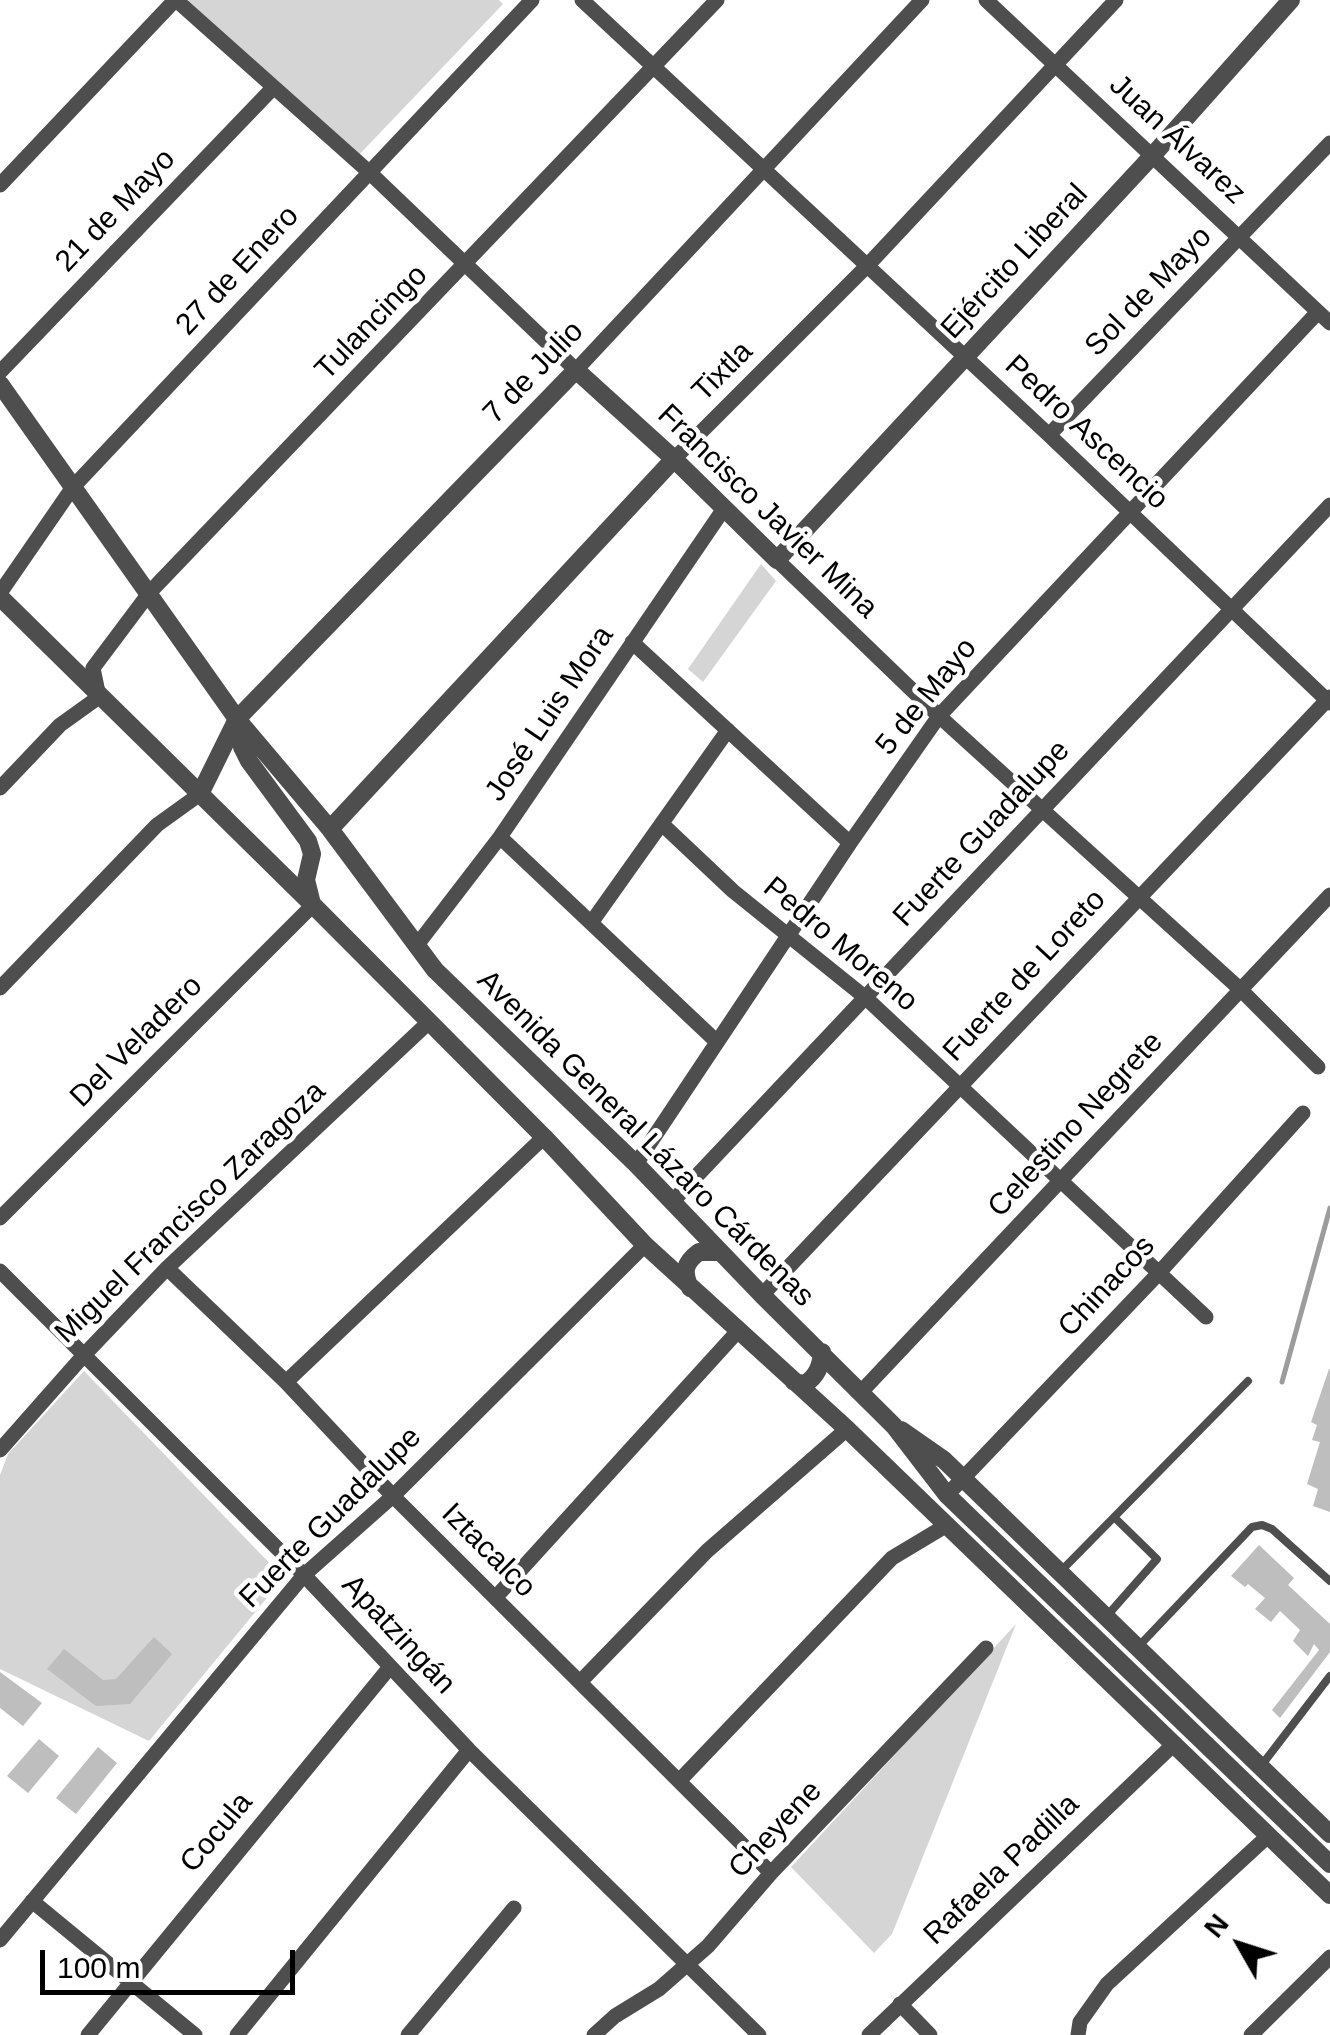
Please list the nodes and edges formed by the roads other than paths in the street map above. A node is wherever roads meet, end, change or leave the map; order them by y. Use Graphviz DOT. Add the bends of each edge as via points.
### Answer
graph roads {
  1 [pos="176,0"];
  2 [pos="532,0"];
  3 [pos="582,0"];
  4 [pos="717,0"];
  5 [pos="922,0"];
  6 [pos="986,0"];
  7 [pos="1116,0"];
  8 [pos="1291,0"];
  9 [pos="1055,65"];
  10 [pos="655,67"];
  11 [pos="272,89"];
  12 [pos="1330,143"];
  13 [pos="1153,156"];
  14 [pos="763,166"];
  15 [pos="369,172"];
  16 [pos="0,185"];
  17 [pos="1240,236"];
  18 [pos="466,264"];
  19 [pos="866,266"];
  20 [pos="1324,317"];
  21 [pos="964,356"];
  22 [pos="576,370"];
  23 [pos="0,372"];
  24 [pos="0,384"];
  25 [pos="1049,435"];
  26 [pos="674,459"];
  27 [pos="73,487"];
  28 [pos="1330,505"];
  29 [pos="724,510"];
  30 [pos="1130,512"];
  31 [pos="777,560"];
  32 [pos="150,592"];
  33 [pos="0,595"];
  34 [pos="1229,610"];
  35 [pos="632,642"];
  36 [pos="99,697"];
  37 [pos="1329,700"];
  38 [pos="939,716"];
  39 [pos="237,719"];
  40 [pos="728,730"];
  41 [pos="0,788"];
  42 [pos="200,794"];
  43 [pos="1042,811"];
  44 [pos="662,824"];
  45 [pos="330,828"];
  46 [pos="500,837"];
  47 [pos="850,843"];
  48 [pos="1330,894"];
  49 [pos="1137,897"];
  50 [pos="312,905"];
  51 [pos="591,923"];
  52 [pos="789,936"];
  53 [pos="417,946"];
  54 [pos="0,988"];
  55 [pos="1240,990"];
  56 [pos="866,998"];
  57 [pos="428,1022"];
  58 [pos="717,1042"];
  59 [pos="1318,1066"];
  60 [pos="958,1088"];
  61 [pos="1303,1112"];
  62 [pos="544,1137"];
  63 [pos="636,1164"];
  64 [pos="1060,1182"];
  65 [pos="673,1200"];
  66 [pos="0,1218"];
  67 [pos="644,1245"];
  68 [pos="720,1252"];
  69 [pos="167,1268"];
  70 [pos="0,1271"];
  71 [pos="1158,1274"];
  72 [pos="690,1288"];
  73 [pos="762,1295"];
  74 [pos="1206,1317"];
  75 [pos="738,1330"];
  76 [pos="822,1352"];
  77 [pos="84,1354"];
  78 [pos="1248,1381"];
  79 [pos="286,1382"];
  80 [pos="794,1382"];
  81 [pos="861,1392"];
  82 [pos="894,1426"];
  83 [pos="847,1429"];
  84 [pos="0,1450"];
  85 [pos="964,1479"];
  86 [pos="947,1495"];
  87 [pos="392,1496"];
  88 [pos="1114,1518"];
  89 [pos="947,1525"];
  90 [pos="1060,1572"];
  91 [pos="304,1575"];
  92 [pos="1330,1580"];
  93 [pos="496,1597"];
  94 [pos="1106,1617"];
  95 [pos="986,1648"];
  96 [pos="1138,1648"];
  97 [pos="390,1667"];
  98 [pos="1166,1676"];
  99 [pos="1330,1676"];
  100 [pos="580,1682"];
  101 [pos="1168,1710"];
  102 [pos="1173,1745"];
  103 [pos="469,1750"];
  104 [pos="1262,1766"];
  105 [pos="680,1780"];
  106 [pos="1281,1784"];
  107 [pos="1289,1825"];
  108 [pos="1328,1826"];
  109 [pos="1268,1836"];
  110 [pos="1330,1864"];
  111 [pos="771,1873"];
  112 [pos="1330,1895"];
  113 [pos="32,1902"];
  114 [pos="514,1908"];
  115 [pos="0,1940"];
  116 [pos="1330,1958"];
  117 [pos="686,1964"];
  118 [pos="130,1982"];
  119 [pos="900,2004"];
  120 [pos="88,2035"];
  121 [pos="195,2035"];
  122 [pos="236,2035"];
  123 [pos="408,2035"];
  124 [pos="594,2035"];
  125 [pos="759,2035"];
  126 [pos="869,2035"];
  127 [pos="930,2035"];
  128 [pos="1078,2035"];
  129 [pos="1251,2035"];
  1 -- 11 [label="street, Francisco Javier Mina"];
  1 -- 16 [label="street"];
  2 -- 15 [label="street, 27 de Enero"];
  3 -- 10 [label="street, Pedro Ascencio"];
  4 -- 10 [label="street, Tulancingo"];
  5 -- 14 [label="street, 7 de Julio"];
  6 -- 9 [label="street, Juan Álvarez"];
  7 -- 9 [label="street, Tixtla"];
  8 -- 13 [label="street, Ejército Liberal"];
  9 -- 13 [label="street, Juan Álvarez"];
  9 -- 19 [label="street, Tixtla"];
  10 -- 14 [label="street, Pedro Ascencio"];
  10 -- 18 [label="street, Tulancingo"];
  11 -- 15 [label="street, Francisco Javier Mina"];
  11 -- 23 [label="street, 21 de Mayo"];
  12 -- 17 [label="street, Sol de Mayo"];
  13 -- 17 [label="street, Juan Álvarez"];
  13 -- 21 [label="street, Ejército Liberal"];
  14 -- 19 [label="street, Pedro Ascencio"];
  14 -- 22 [label="street, 7 de Julio"];
  15 -- 18 [label="street, Francisco Javier Mina"];
  15 -- 27 [label="street, 27 de Enero"];
  17 -- 20 [label="street, Juan Álvarez"];
  17 -- 25 [label="street, Sol de Mayo"];
  18 -- 22 [label="street, Francisco Javier Mina"];
  18 -- 32 [label="street, Tulancingo"];
  19 -- 21 [label="street, Pedro Ascencio"];
  19 -- 26 [label="street, Tixtla"];
  20 -- 30 [label="street, 5 de Mayo"];
  21 -- 25 [label="street, Pedro Ascencio"];
  21 -- 31 [label="street, Ejército Liberal"];
  22 -- 26 [label="street, Francisco Javier Mina"];
  22 -- 39 [label="street, 7 de Julio"];
  24 -- 27 [label="street, Avenida General Lázaro Cárdenas"];
  25 -- 30 [label="street, Pedro Ascencio"];
  26 -- 29 [label="street, Francisco Javier Mina"];
  26 -- 45 [label="street, Tixtla"];
  27 -- 32 [label="street, Avenida General Lázaro Cárdenas"];
  27 -- 33 [label="street, 27 de Enero"];
  28 -- 34 [label="street, Fuerte Guadalupe"];
  29 -- 31 [label="street, Francisco Javier Mina"];
  29 -- 35 [label="street, José Luis Mora"];
  30 -- 34 [label="street, Pedro Ascencio"];
  30 -- 38 [label="street, 5 de Mayo"];
  31 -- 38 [label="street, Francisco Javier Mina"];
  32 -- 36 [label="street, Tulancingo" via="94,668"];
  32 -- 39 [label="street, Avenida General Lázaro Cárdenas"];
  33 -- 36 [label="street"];
  34 -- 37 [label="street, Pedro Ascencio"];
  34 -- 43 [label="street, Fuerte Guadalupe"];
  35 -- 40 [label="street"];
  35 -- 46 [label="street, José Luis Mora"];
  36 -- 41 [label="street" via="60,725"];
  36 -- 42 [label="street"];
  37 -- 49 [label="street, Fuerte de Loreto"];
  38 -- 43 [label="street, Francisco Javier Mina"];
  38 -- 47 [label="street, 5 de Mayo"];
  39 -- 42 [label="street, 7 de Julio"];
  39 -- 45 [label="street, Avenida General Lázaro Cárdenas"];
  39 -- 50 [label="street" via="249,761 308,842"];
  40 -- 44 [label="street"];
  40 -- 47 [label="street"];
  42 -- 50 [label="street"];
  42 -- 54 [label="street" via="157,825"];
  43 -- 49 [label="street, Francisco Javier Mina"];
  43 -- 56 [label="street, Fuerte Guadalupe"];
  44 -- 51 [label="street"];
  44 -- 52 [label="street, Pedro Moreno"];
  45 -- 53 [label="street, Avenida General Lázaro Cárdenas"];
  46 -- 51 [label="street"];
  46 -- 53 [label="street, José Luis Mora"];
  47 -- 52 [label="street, 5 de Mayo"];
  48 -- 55 [label="street, Celestino Negrete"];
  49 -- 55 [label="street, Francisco Javier Mina"];
  49 -- 60 [label="street, Fuerte de Loreto"];
  50 -- 57 [label="street"];
  50 -- 66 [label="street, Del Veladero"];
  51 -- 58 [label="street"];
  52 -- 56 [label="street, Pedro Moreno"];
  52 -- 58 [label="street, 5 de Mayo"];
  53 -- 63 [label="street, Avenida General Lázaro Cárdenas"];
  55 -- 59 [label="street, Francisco Javier Mina"];
  55 -- 64 [label="street, Celestino Negrete"];
  56 -- 60 [label="street, Pedro Moreno"];
  56 -- 65 [label="street, Fuerte Guadalupe"];
  57 -- 62 [label="street"];
  57 -- 69 [label="street, Miguel Francisco Zaragoza"];
  58 -- 63 [label="street, 5 de Mayo"];
  60 -- 64 [label="street, Pedro Moreno"];
  60 -- 73 [label="street, Fuerte de Loreto"];
  61 -- 71 [label="street, Chinacos"];
  62 -- 67 [label="street"];
  62 -- 79 [label="street"];
  63 -- 65 [label="street, Avenida General Lázaro Cárdenas"];
  64 -- 71 [label="street, Pedro Moreno"];
  64 -- 81 [label="street, Celestino Negrete"];
  65 -- 68 [label="street, Avenida General Lázaro Cárdenas"];
  67 -- 72 [label="street"];
  67 -- 87 [label="street, Fuerte Guadalupe"];
  68 -- 72 [label="street" via="700,1252 687,1264"];
  68 -- 73 [label="street, Avenida General Lázaro Cárdenas"];
  69 -- 77 [label="street, Miguel Francisco Zaragoza"];
  69 -- 79 [label="street, Iztacalco"];
  70 -- 77 [label="street, Apatzingán"];
  71 -- 74 [label="street, Pedro Moreno"];
  71 -- 85 [label="street, Chinacos"];
  72 -- 75 [label="street"];
  73 -- 76 [label="street, Avenida General Lázaro Cárdenas"];
  75 -- 80 [label="street"];
  75 -- 93 [label="street"];
  76 -- 80 [label="street" via="811,1380"];
  76 -- 81 [label="street, Avenida General Lázaro Cárdenas"];
  77 -- 84 [label="street, Miguel Francisco Zaragoza"];
  77 -- 91 [label="street, Apatzingán"];
  78 -- 88 [label="lane"];
  79 -- 87 [label="street, Iztacalco"];
  80 -- 83 [label="street"];
  81 -- 82 [label="street, Avenida General Lázaro Cárdenas"];
  82 -- 85 [label="street"];
  82 -- 86 [label="street, Avenida General Lázaro Cárdenas"];
  83 -- 89 [label="street"];
  83 -- 100 [label="street" via="706,1551"];
  85 -- 86 [label="street, Chinacos"];
  85 -- 90 [label="street"];
  86 -- 101 [label="street, Avenida General Lázaro Cárdenas"];
  87 -- 91 [label="street, Fuerte Guadalupe"];
  87 -- 93 [label="street, Iztacalco"];
  88 -- 90 [label="lane"];
  88 -- 94 [label="lane" via="1157,1560"];
  89 -- 102 [label="street"];
  89 -- 105 [label="street" via="892,1558"];
  90 -- 94 [label="street"];
  91 -- 97 [label="street, Apatzingán"];
  91 -- 113 [label="street, Fuerte Guadalupe"];
  92 -- 96 [label="lane" via="1272,1530 1252,1527"];
  93 -- 100 [label="street, Iztacalco"];
  94 -- 96 [label="street"];
  95 -- 111 [label="street, Cheyene"];
  96 -- 98 [label="street"];
  97 -- 103 [label="street, Apatzingán"];
  97 -- 118 [label="street, Cocula"];
  98 -- 101 [label="street"];
  98 -- 104 [label="street"];
  99 -- 104 [label="lane"];
  100 -- 105 [label="street, Iztacalco"];
  101 -- 107 [label="street, Avenida General Lázaro Cárdenas"];
  102 -- 109 [label="street"];
  102 -- 119 [label="street, Rafaela Padilla"];
  103 -- 117 [label="street, Apatzingán"];
  103 -- 122 [label="street"];
  104 -- 106 [label="street"];
  105 -- 111 [label="street, Iztacalco"];
  106 -- 107 [label="street"];
  106 -- 108 [label="street"];
  107 -- 110 [label="street, Avenida General Lázaro Cárdenas"];
  109 -- 112 [label="street"];
  109 -- 128 [label="street" via="1107,1984"];
  111 -- 117 [label="street, Cheyene"];
  113 -- 115 [label="street, Fuerte Guadalupe"];
  113 -- 118 [label="street"];
  114 -- 123 [label="street"];
  116 -- 129 [label="street"];
  117 -- 124 [label="street, Cheyene"];
  117 -- 125 [label="street, Apatzingán"];
  118 -- 120 [label="street, Cocula"];
  118 -- 121 [label="street"];
  119 -- 126 [label="street, Rafaela Padilla"];
  119 -- 127 [label="street"];
}
